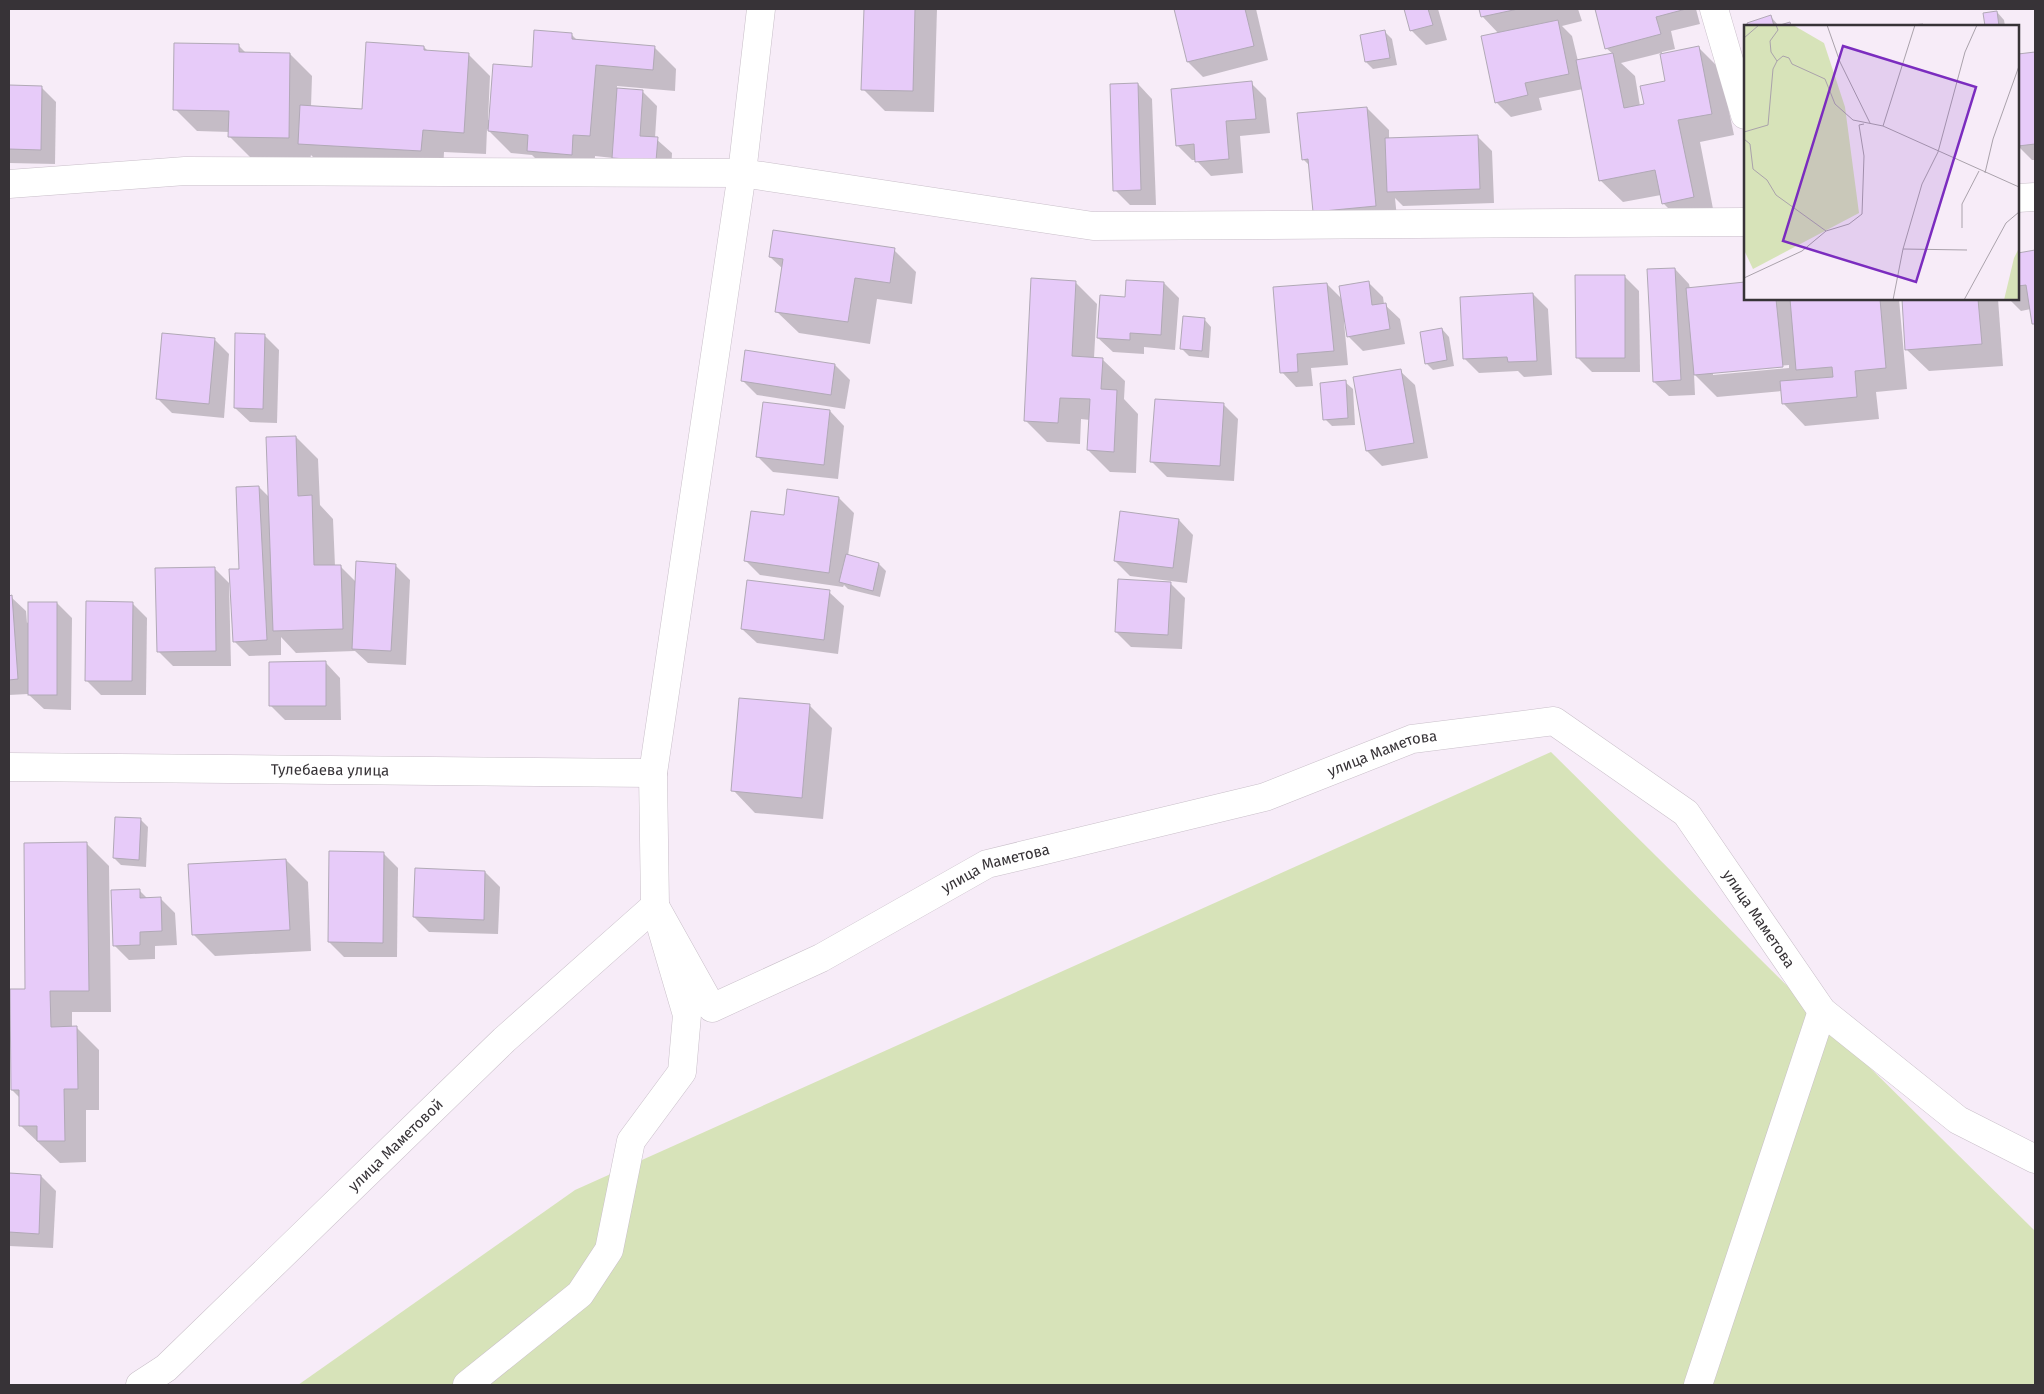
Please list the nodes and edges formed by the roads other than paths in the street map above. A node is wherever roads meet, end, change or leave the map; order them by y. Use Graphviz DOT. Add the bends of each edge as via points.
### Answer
graph roads {
  1 [pos="761,9"];
  2 [pos="1714,9"];
  3 [pos="1744,112"];
  4 [pos="742,173"];
  5 [pos="9,184"];
  6 [pos="2035,197"];
  7 [pos="2019,198"];
  8 [pos="1744,222"];
  9 [pos="9,767"];
  10 [pos="653,772"];
  11 [pos="655,906"];
  12 [pos="1822,1010"];
  13 [pos="2035,1159"];
  14 [pos="140,1385"];
  15 [pos="467,1385"];
  16 [pos="1698,1385"];
  1 -- 4 [label="street"];
  2 -- 3 [label="street"];
  4 -- 5 [label="street" via="185,171"];
  4 -- 8 [label="street" via="1094,226"];
  4 -- 10 [label="street"];
  6 -- 7 [label="street"];
  9 -- 10 [label="street, Тулебаева улица"];
  10 -- 11 [label="street"];
  11 -- 12 [label="street, улица Маметова" via="712,1008 821,958 987,864 1265,797 1412,739 1554,721 1686,813"];
  11 -- 14 [label="street, улица Маметовой" via="504,1040 166,1368"];
  11 -- 15 [label="street" via="687,1015 682,1072 630,1141 610,1250 580,1294"];
  12 -- 13 [label="street, улица Маметова" via="1958,1120"];
  12 -- 16 [label="street"];
}
